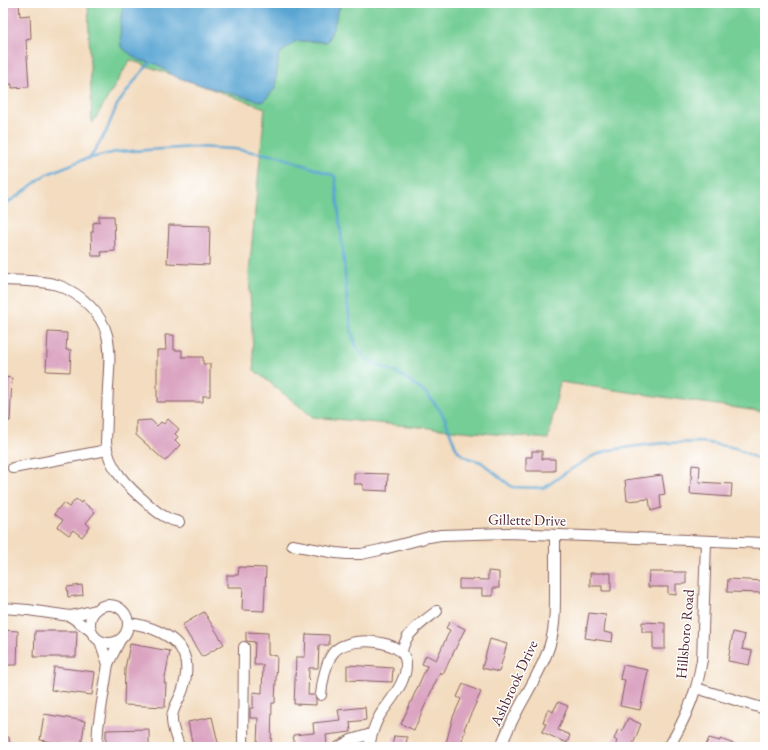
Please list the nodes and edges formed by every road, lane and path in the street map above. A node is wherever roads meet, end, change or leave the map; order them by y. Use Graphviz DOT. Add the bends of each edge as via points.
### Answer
graph roads {
  1 [pos="3,280"];
  2 [pos="107,450"];
  3 [pos="14,468"];
  4 [pos="179,522"];
  5 [pos="555,535"];
  6 [pos="706,542"];
  7 [pos="765,544"];
  8 [pos="292,545"];
  9 [pos="3,608"];
  10 [pos="96,610"];
  11 [pos="437,611"];
  12 [pos="70,616"];
  13 [pos="128,622"];
  14 [pos="91,631"];
  15 [pos="100,640"];
  16 [pos="120,640"];
  17 [pos="244,647"];
  18 [pos="402,653"];
  19 [pos="108,664"];
  20 [pos="696,688"];
  21 [pos="321,695"];
  22 [pos="765,709"];
  23 [pos="371,734"];
  24 [pos="97,747"];
  25 [pos="180,747"];
  26 [pos="243,747"];
  27 [pos="339,747"];
  28 [pos="368,747"];
  29 [pos="501,747"];
  30 [pos="669,747"];
  1 -- 2 [label="street" via="48,283 72,291 82,298 101,321 107,335 109,353"];
  2 -- 3 [label="street"];
  2 -- 4 [label="street" via="125,483 154,509"];
  5 -- 6 [label="street, Gillette Drive"];
  5 -- 8 [label="street, Gillette Drive" via="441,535 361,554 336,553"];
  5 -- 29 [label="street, Ashbrook Drive" via="555,611 552,638 539,672"];
  6 -- 7 [label="street, Gillette Drive"];
  6 -- 20 [label="street, Hillsboro Road" via="702,660"];
  9 -- 12 [label="street"];
  10 -- 12 [label="street"];
  10 -- 13 [label="street" via="107,606 117,607 124,613"];
  10 -- 14 [label="street" via="90,621"];
  11 -- 18 [label="street" via="408,637"];
  12 -- 14 [label="street"];
  13 -- 16 [label="street" via="126,632"];
  13 -- 25 [label="street" via="148,627 166,636 179,646 185,656 183,688 172,713"];
  14 -- 15 [label="street"];
  15 -- 16 [label="street" via="110,643"];
  15 -- 19 [label="street"];
  16 -- 19 [label="street"];
  17 -- 26 [label="street"];
  18 -- 21 [label="street" via="396,647 385,643 359,641 343,645 331,656 323,678"];
  18 -- 23 [label="street" via="406,660 404,678"];
  19 -- 24 [label="street"];
  20 -- 22 [label="street"];
  20 -- 30 [label="street, Hillsboro Road" via="679,730"];
  23 -- 27 [label="street"];
  23 -- 28 [label="street"];
}
